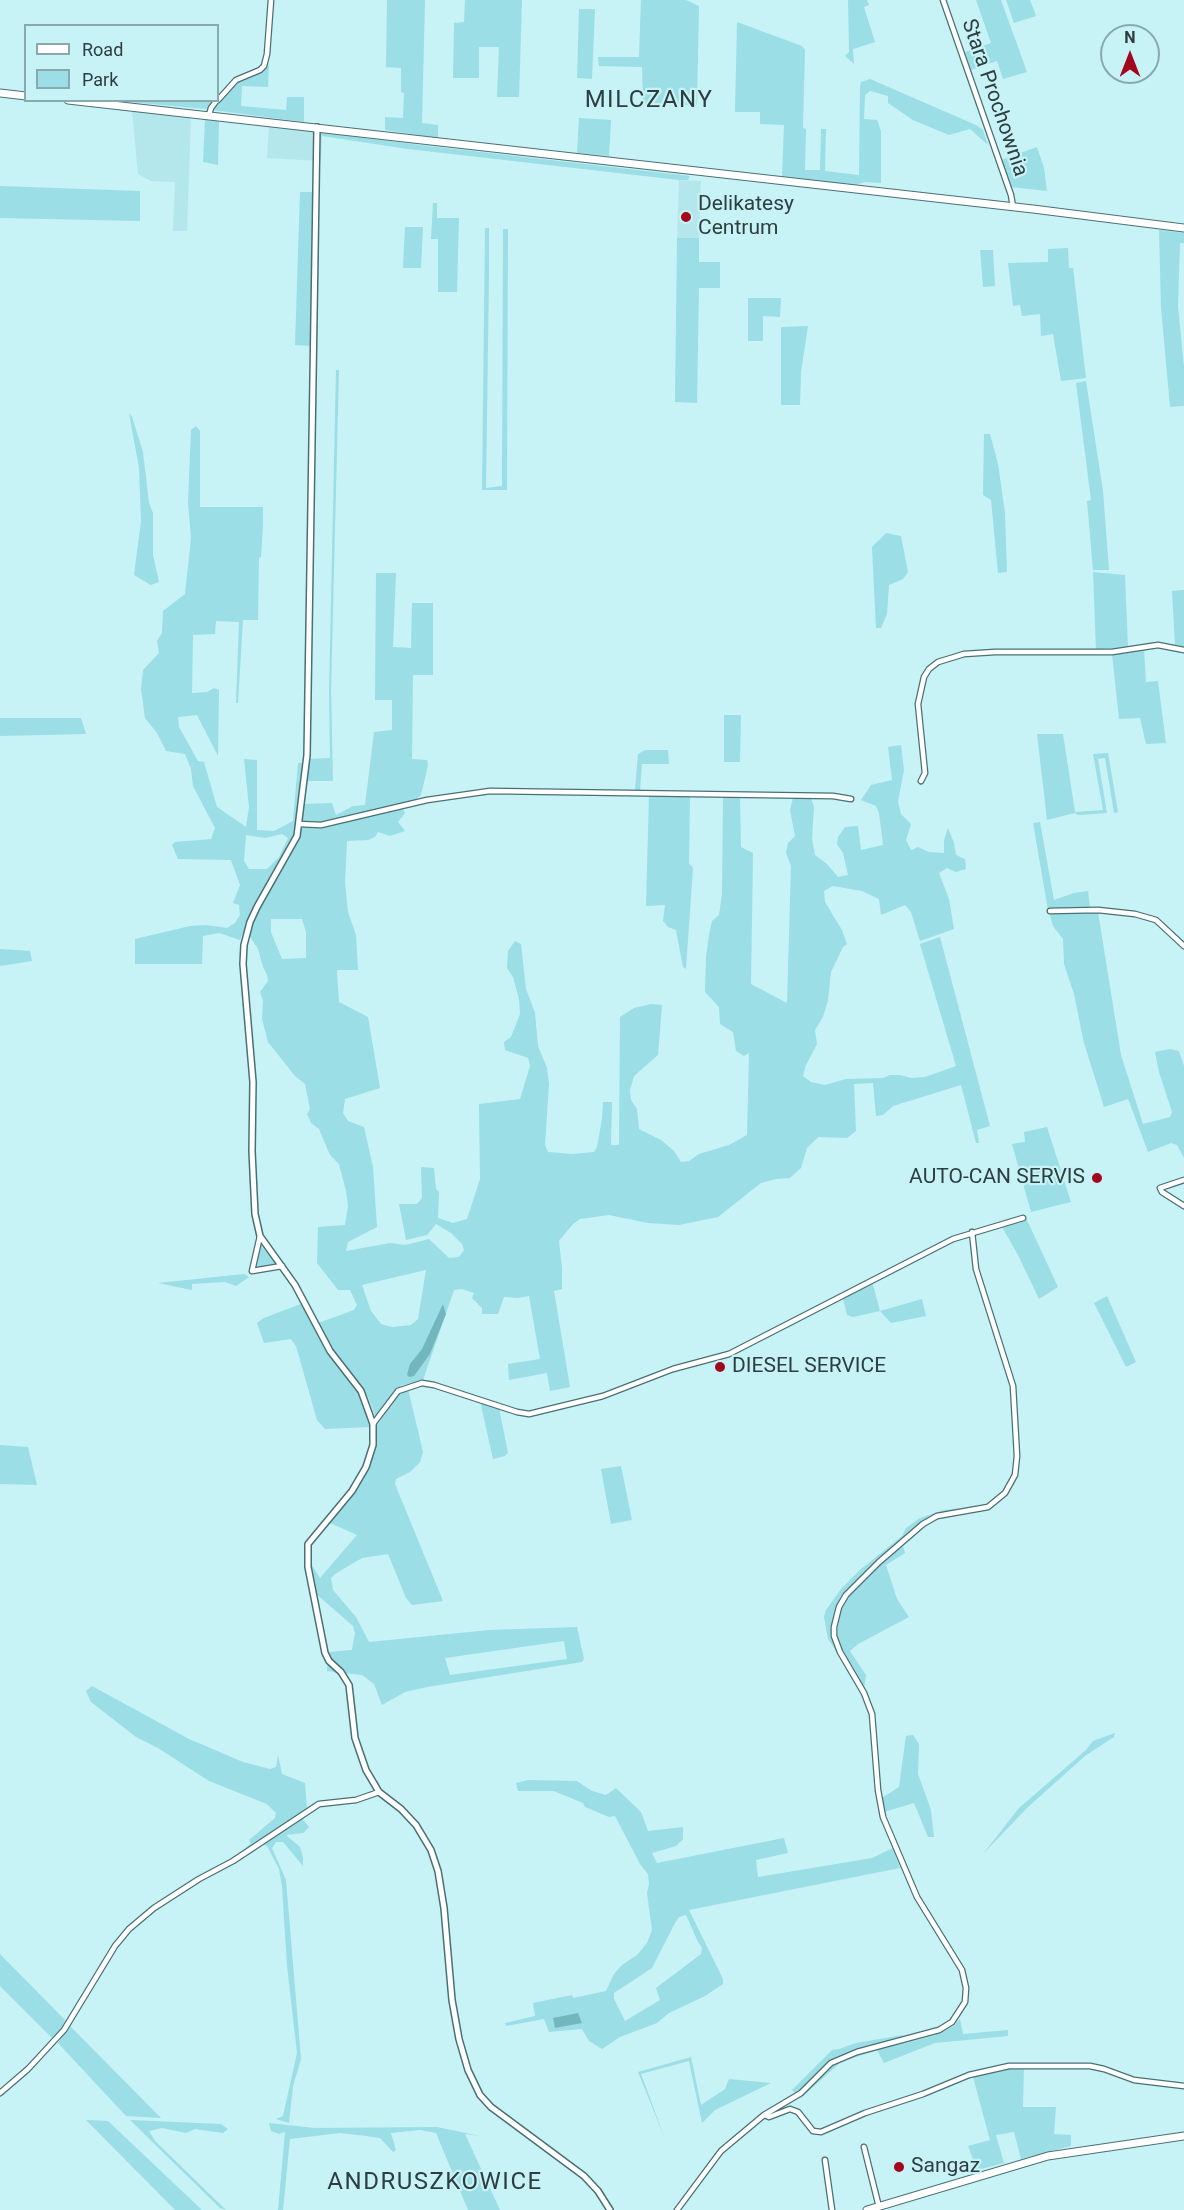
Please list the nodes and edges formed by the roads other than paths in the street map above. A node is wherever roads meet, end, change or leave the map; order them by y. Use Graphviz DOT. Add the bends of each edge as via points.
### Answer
graph roads {
  1 [pos="272,0"];
  2 [pos="943,0"];
  3 [pos="0,93"];
  4 [pos="24,96"];
  5 [pos="219,98"];
  6 [pos="86,102"];
  7 [pos="216,102"];
  8 [pos="209,116"];
  9 [pos="317,127"];
  10 [pos="1013,207"];
  11 [pos="1184,228"];
  12 [pos="1184,650"];
  13 [pos="921,781"];
  14 [pos="851,800"];
  15 [pos="299,824"];
  16 [pos="1050,911"];
  17 [pos="1184,946"];
  18 [pos="1184,1180"];
  19 [pos="1184,1206"];
  20 [pos="1023,1218"];
  21 [pos="972,1232"];
  22 [pos="260,1236"];
  23 [pos="282,1266"];
  24 [pos="373,1424"];
  25 [pos="379,1792"];
  26 [pos="1184,2086"];
  27 [pos="0,2093"];
  28 [pos="764,2115"];
  29 [pos="1184,2136"];
  30 [pos="864,2147"];
  31 [pos="825,2160"];
  32 [pos="879,2206"];
  33 [pos="610,2210"];
  34 [pos="677,2210"];
  35 [pos="832,2210"];
  36 [pos="867,2210"];
  1 -- 5 [label="street" via="264,66 236,80"];
  2 -- 10 [label="street, Stara Prochownia"];
  3 -- 4 [label="main road"];
  6 -- 8 [label="main road"];
  7 -- 8 [label="street"];
  8 -- 9 [label="main road"];
  9 -- 10 [label="main road"];
  9 -- 15 [label="street" via="308,741"];
  10 -- 11 [label="main road"];
  12 -- 13 [label="street" via="1158,645 1112,652 995,652 964,654 938,662 924,677 918,704 925,773"];
  14 -- 15 [label="street" via="833,796 490,791 428,800 321,825"];
  15 -- 22 [label="street" via="292,848 250,922 244,945 253,1082 254,1203"];
  16 -- 17 [label="street" via="1135,914 1156,920"];
  18 -- 19 [label="street" via="1160,1188"];
  20 -- 21 [label="street"];
  21 -- 24 [label="street" via="891,1269 729,1354 673,1369 603,1396 529,1414 422,1383 395,1393"];
  21 -- 28 [label="street" via="976,1269 1013,1386 1016,1475 1005,1493 988,1507 937,1516 923,1524 846,1595 834,1627 840,1652 872,1714 883,1817 917,1897 962,1970 965,2002 952,2022 939,2030 839,2058 801,2093"];
  22 -- 23 [label="street"];
  22 -- 23 [label="street" via="252,1271"];
  23 -- 24 [label="street" via="330,1352 361,1391"];
  24 -- 25 [label="street" via="373,1445 362,1475 310,1540 307,1553 325,1653 349,1684 358,1747"];
  25 -- 27 [label="street" via="356,1800 319,1804 154,1908 115,1946 64,2031"];
  25 -- 33 [label="street" via="416,1825 438,1871 453,2006 462,2051 476,2088 500,2115 585,2176"];
  26 -- 28 [label="street" via="1134,2080 1090,2066 1009,2066 969,2075 821,2132 813,2132 798,2112 790,2109 769,2117"];
  28 -- 34 [label="street" via="710,2163"];
  29 -- 32 [label="main road" via="1048,2156"];
  30 -- 32 [label="street"];
  31 -- 35 [label="street"];
  32 -- 36 [label="main road"];
}
